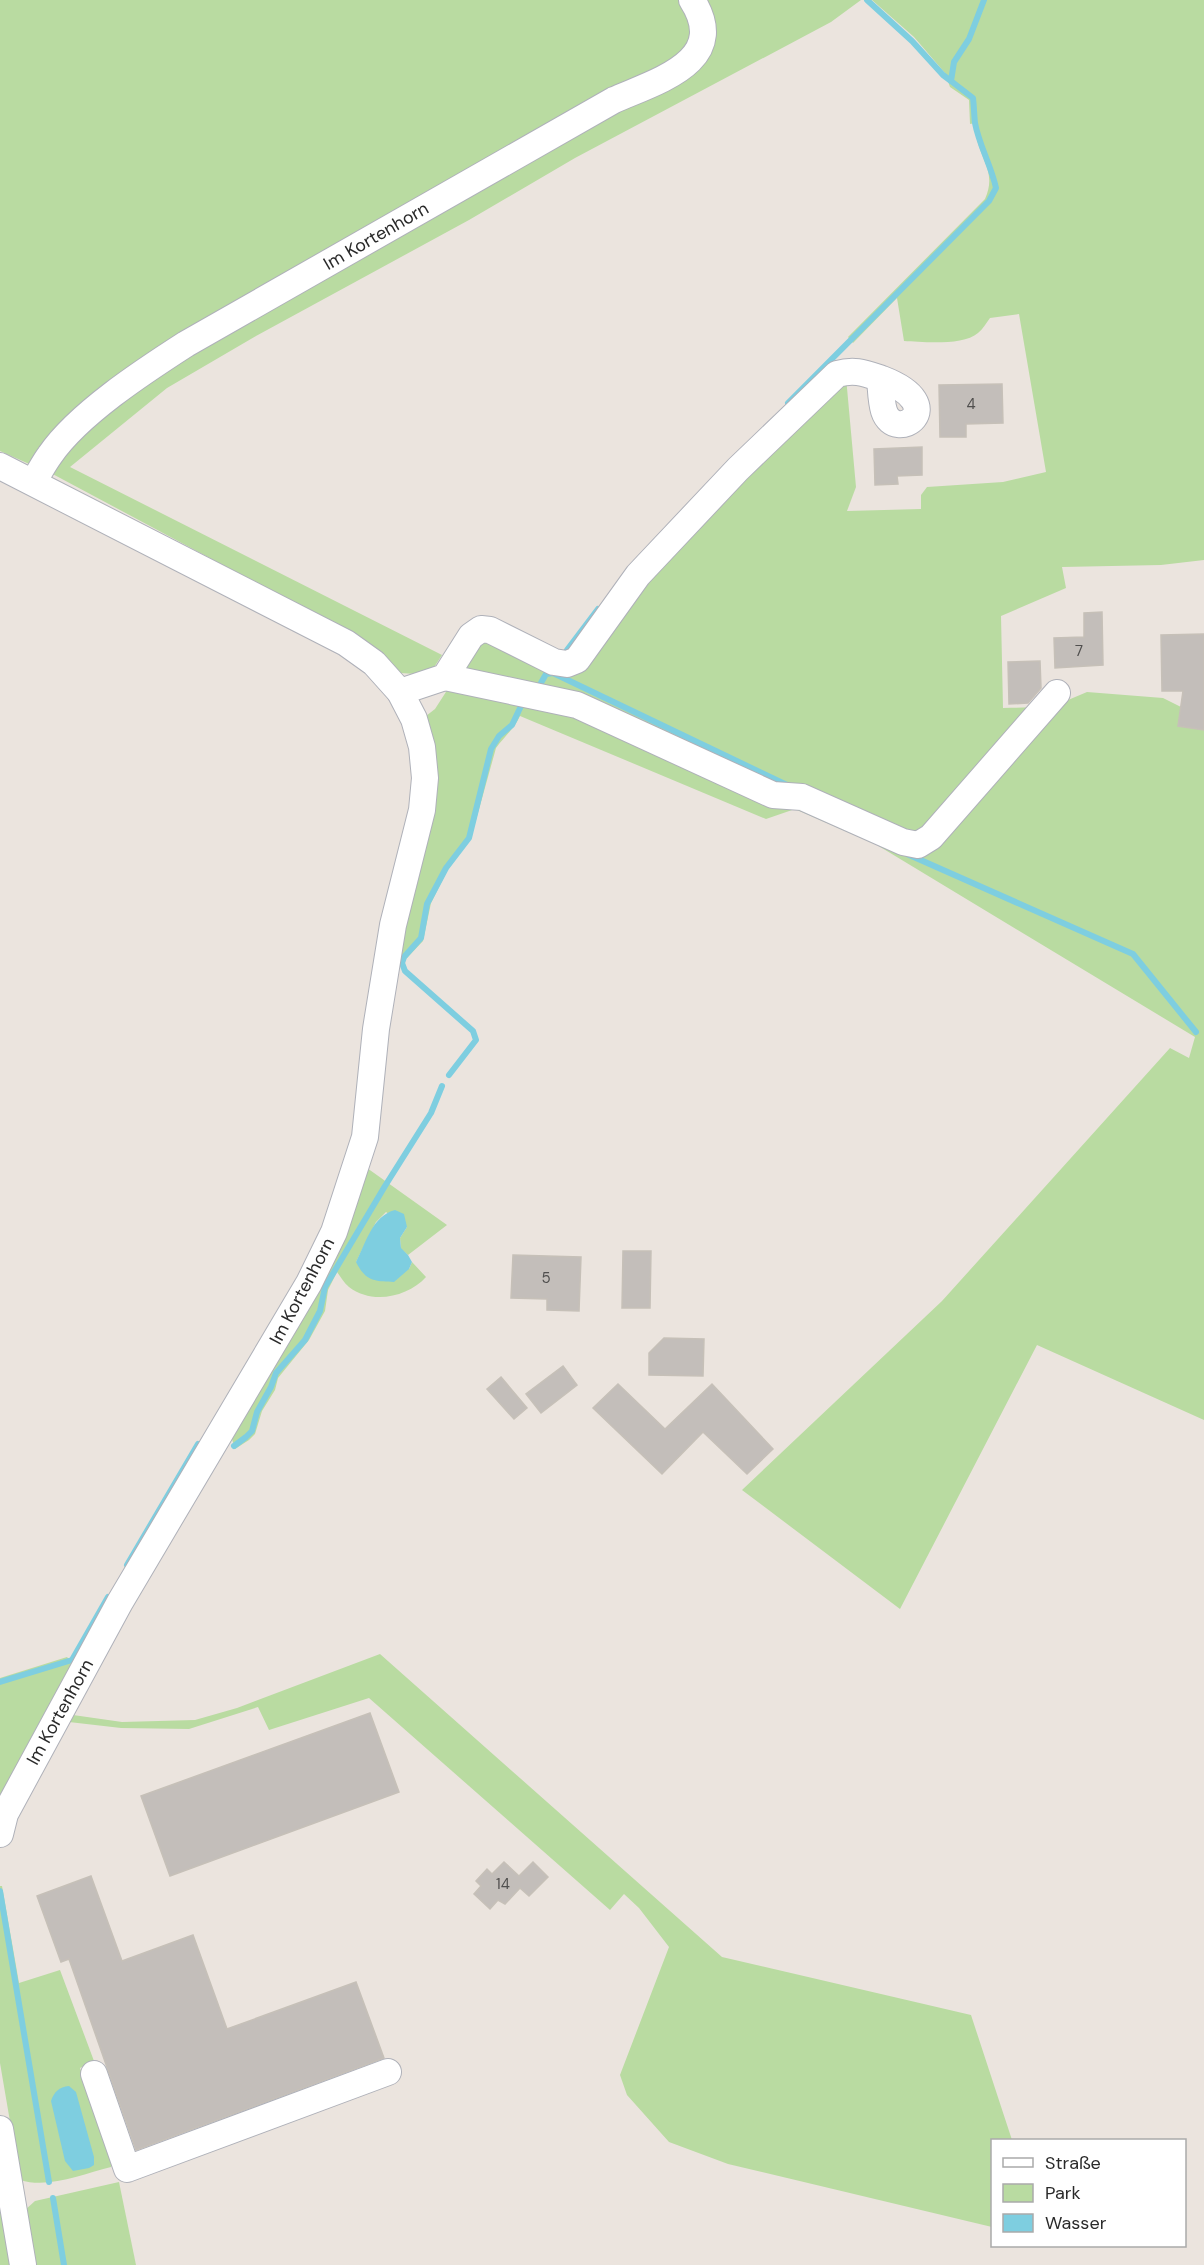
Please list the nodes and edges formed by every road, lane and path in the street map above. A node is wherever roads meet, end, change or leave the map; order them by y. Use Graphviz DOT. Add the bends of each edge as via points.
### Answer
graph roads {
  1 [pos="692,0"];
  2 [pos="880,379"];
  3 [pos="0,466"];
  4 [pos="33,482"];
  5 [pos="445,677"];
  6 [pos="400,692"];
  7 [pos="1057,693"];
  8 [pos="0,1834"];
  9 [pos="388,2072"];
  10 [pos="94,2074"];
  11 [pos="0,2129"];
  12 [pos="23,2265"];
  1 -- 4 [label="street, Im Kortenhorn" via="703,26 703,39 689,63 614,100 186,344 147,369 78,424 51,453"];
  2 -- 5 [label="street" via="851,370 837,374 738,469 646,567 577,660 567,664 554,662 481,629 471,636"];
  3 -- 4 [label="street, Im Kortenhorn"];
  4 -- 6 [label="street, Im Kortenhorn" via="346,643 374,663"];
  5 -- 6 [label="street"];
  5 -- 7 [label="street" via="577,705 773,795 802,797 918,845 931,837"];
  6 -- 8 [label="street, Im Kortenhorn" via="422,747 422,810 393,925 376,1029 365,1137 334,1232 309,1284 120,1602 5,1814"];
  9 -- 10 [label="street" via="127,2169"];
  11 -- 12 [label="street"];
}
